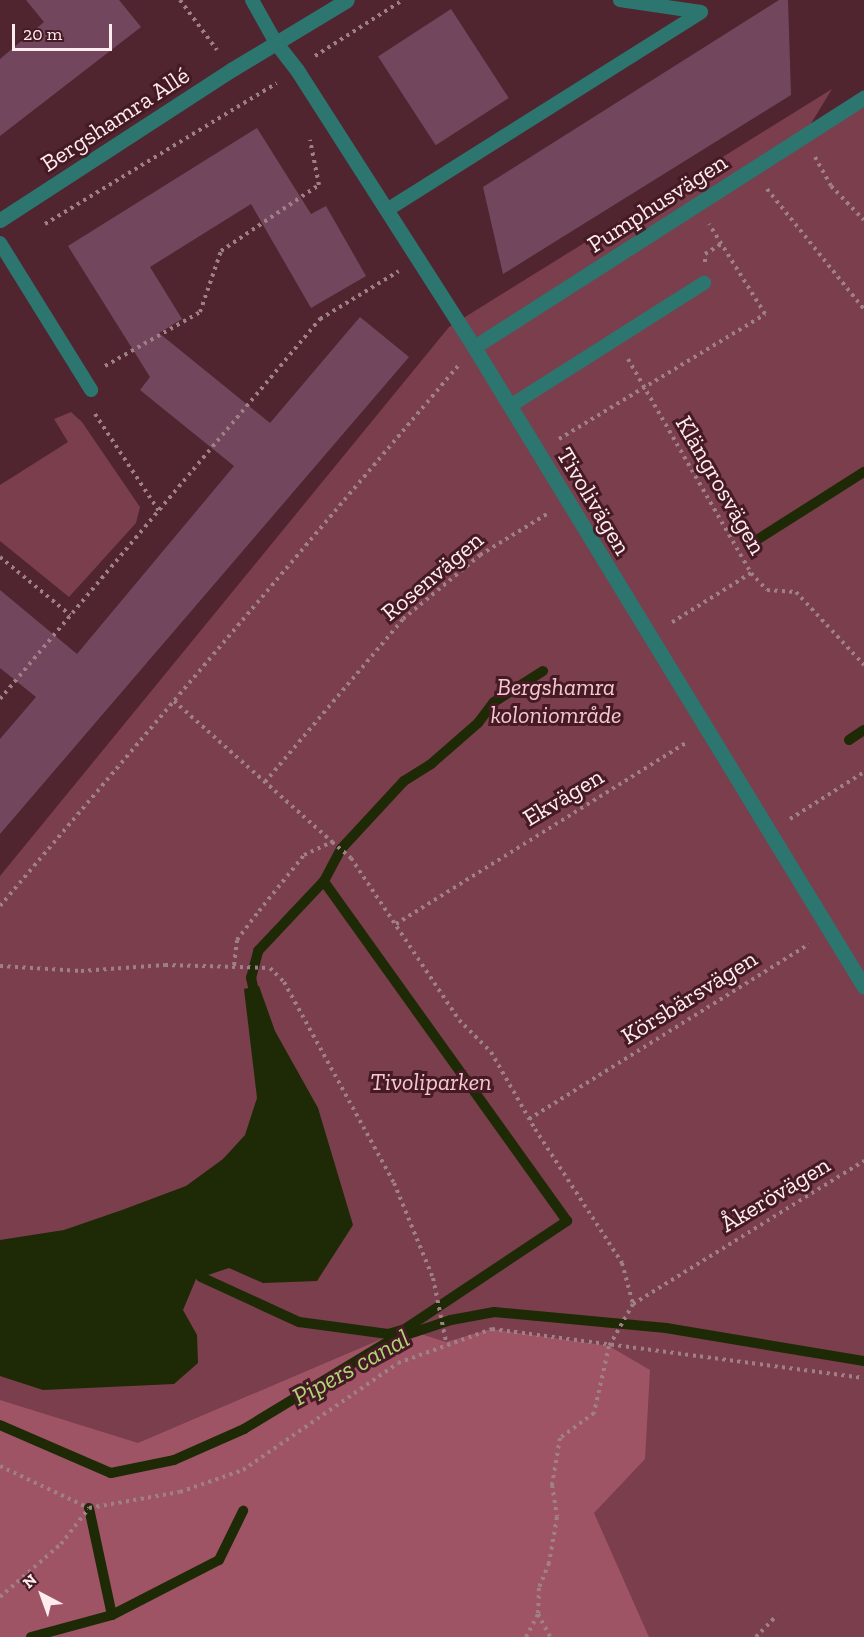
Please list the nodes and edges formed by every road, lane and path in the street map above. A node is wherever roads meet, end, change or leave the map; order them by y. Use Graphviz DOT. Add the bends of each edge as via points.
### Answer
graph roads {
  1 [pos="252,0"];
  2 [pos="347,0"];
  3 [pos="403,0"];
  4 [pos="620,0"];
  5 [pos="276,43"];
  6 [pos="297,70"];
  7 [pos="864,98"];
  8 [pos="324,113"];
  9 [pos="803,136"];
  10 [pos="751,169"];
  11 [pos="696,205"];
  12 [pos="387,210"];
  13 [pos="0,220"];
  14 [pos="864,220"];
  15 [pos="40,227"];
  16 [pos="0,243"];
  17 [pos="417,260"];
  18 [pos="704,283"];
  19 [pos="864,309"];
  20 [pos="616,339"];
  21 [pos="474,347"];
  22 [pos="88,384"];
  23 [pos="644,387"];
  24 [pos="510,406"];
  25 [pos="537,452"];
  26 [pos="568,501"];
  27 [pos="159,511"];
  28 [pos="0,557"];
  29 [pos="751,573"];
  30 [pos="70,615"];
  31 [pos="650,637"];
  32 [pos="864,665"];
  33 [pos="0,699"];
  34 [pos="174,701"];
  35 [pos="707,730"];
  36 [pos="864,772"];
  37 [pos="265,782"];
  38 [pos="769,832"];
  39 [pos="332,842"];
  40 [pos="0,906"];
  41 [pos="396,924"];
  42 [pos="830,932"];
  43 [pos="234,965"];
  44 [pos="0,966"];
  45 [pos="864,987"];
  46 [pos="529,1119"];
  47 [pos="864,1161"];
  48 [pos="633,1304"];
  49 [pos="446,1340"];
  50 [pos="609,1346"];
  51 [pos="864,1378"];
  52 [pos="0,1467"];
  53 [pos="89,1508"];
  54 [pos="0,1597"];
  55 [pos="538,1614"];
  56 [pos="777,1615"];
  57 [pos="526,1637"];
  58 [pos="550,1637"];
  59 [pos="756,1637"];
  1 -- 5 [label="lane"];
  2 -- 5 [label="street, Bergshamra Allé"];
  3 -- 6 [label="path"];
  4 -- 12 [label="lane" via="701,12"];
  5 -- 6 [label="street, Tivolivägen"];
  5 -- 13 [label="street, Bergshamra Allé"];
  6 -- 8 [label="street, Tivolivägen"];
  6 -- 15 [label="path"];
  7 -- 9 [label="street, Pumphusvägen"];
  8 -- 12 [label="street, Tivolivägen"];
  8 -- 22 [label="path" via="309,138 319,185 221,252 200,312"];
  9 -- 10 [label="street, Pumphusvägen"];
  9 -- 14 [label="path" via="831,186"];
  10 -- 11 [label="street, Pumphusvägen"];
  10 -- 19 [label="path"];
  11 -- 21 [label="street, Pumphusvägen"];
  11 -- 23 [label="path" via="765,315"];
  12 -- 17 [label="street, Tivolivägen"];
  16 -- 22 [label="lane"];
  17 -- 21 [label="street, Tivolivägen"];
  17 -- 27 [label="path" via="320,319"];
  18 -- 20 [label="lane"];
  20 -- 23 [label="path, Klängrosvägen"];
  20 -- 24 [label="lane"];
  21 -- 24 [label="street, Tivolivägen"];
  21 -- 34 [label="path"];
  22 -- 27 [label="path" via="95,414"];
  23 -- 25 [label="path"];
  23 -- 29 [label="path, Klängrosvägen"];
  24 -- 25 [label="street, Tivolivägen"];
  25 -- 26 [label="street, Tivolivägen"];
  26 -- 31 [label="street, Tivolivägen"];
  26 -- 37 [label="path, Rosenvägen" via="480,555 403,619"];
  27 -- 30 [label="path"];
  28 -- 30 [label="path"];
  29 -- 31 [label="path, Klängrosvägen"];
  29 -- 32 [label="path" via="767,590 796,592"];
  30 -- 33 [label="path"];
  31 -- 35 [label="street, Tivolivägen"];
  34 -- 37 [label="path"];
  34 -- 40 [label="path"];
  35 -- 38 [label="street, Tivolivägen"];
  35 -- 41 [label="path, Ekvägen"];
  36 -- 38 [label="path"];
  37 -- 39 [label="path"];
  38 -- 42 [label="street, Tivolivägen"];
  39 -- 41 [label="path" via="345,853"];
  39 -- 43 [label="path" via="304,855 259,911 237,940"];
  41 -- 46 [label="path" via="459,1020 491,1052"];
  42 -- 45 [label="street, Tivolivägen"];
  42 -- 46 [label="path, Körsbärsvägen"];
  43 -- 44 [label="path" via="81,971"];
  43 -- 49 [label="path" via="270,968 284,982 370,1136 415,1230 433,1278"];
  46 -- 48 [label="path" via="622,1263"];
  47 -- 48 [label="path, Åkerövägen"];
  48 -- 50 [label="path"];
  49 -- 50 [label="path" via="492,1329"];
  49 -- 53 [label="path" via="398,1363 243,1470 180,1492"];
  50 -- 51 [label="path"];
  50 -- 55 [label="path" via="594,1413 560,1438 552,1485 557,1517 549,1563 539,1588"];
  52 -- 53 [label="path"];
  53 -- 54 [label="path" via="61,1544"];
  55 -- 57 [label="path"];
  55 -- 58 [label="path"];
  56 -- 59 [label="path"];
}
